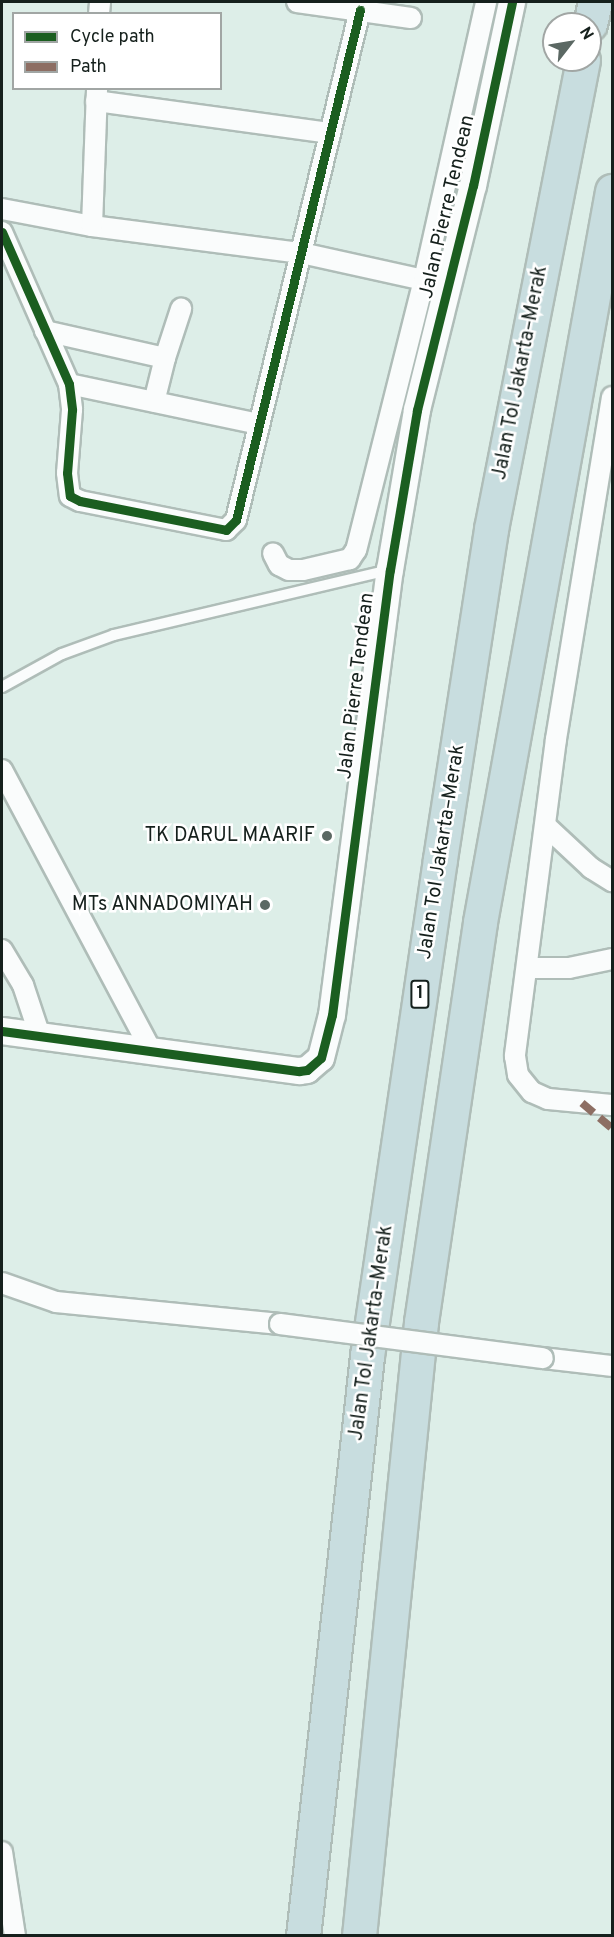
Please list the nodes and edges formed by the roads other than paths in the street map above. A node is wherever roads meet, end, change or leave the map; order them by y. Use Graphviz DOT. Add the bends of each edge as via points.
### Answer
graph roads {
  1 [pos="297,2"];
  2 [pos="486,2"];
  3 [pos="512,2"];
  4 [pos="360,10"];
  5 [pos="411,18"];
  6 [pos="581,72"];
  7 [pos="97,95"];
  8 [pos="330,133"];
  9 [pos="612,191"];
  10 [pos="2,209"];
  11 [pos="92,226"];
  12 [pos="2,232"];
  13 [pos="301,253"];
  14 [pos="424,280"];
  15 [pos="181,309"];
  16 [pos="45,331"];
  17 [pos="165,358"];
  18 [pos="69,384"];
  19 [pos="612,397"];
  20 [pos="154,402"];
  21 [pos="259,424"];
  22 [pos="606,479"];
  23 [pos="612,508"];
  24 [pos="592,520"];
  25 [pos="273,553"];
  26 [pos="390,570"];
  27 [pos="2,687"];
  28 [pos="2,770"];
  29 [pos="546,826"];
  30 [pos="612,881"];
  31 [pos="2,950"];
  32 [pos="612,959"];
  33 [pos="528,968"];
  34 [pos="2,1031"];
  35 [pos="40,1036"];
  36 [pos="151,1050"];
  37 [pos="612,1105"];
  38 [pos="2,1283"];
  39 [pos="612,1366"];
  40 [pos="2,1852"];
  41 [pos="15,1935"];
  42 [pos="303,1935"];
  43 [pos="359,1935"];
  1 -- 4 [label="street"];
  2 -- 14 [label="street"];
  3 -- 26 [label="street, Jalan Pierre Tendean" via="473,186 417,410"];
  4 -- 5 [label="street"];
  4 -- 8 [label="street"];
  6 -- 42 [label="highway, Jalan Tol Jakarta–Merak / 1" via="491,529 439,871 367,1356"];
  7 -- 8 [label="street"];
  7 -- 11 [label="street"];
  8 -- 13 [label="street"];
  9 -- 43 [label="highway" via="480,922 423,1311"];
  10 -- 11 [label="street"];
  11 -- 13 [label="street"];
  12 -- 16 [label="street"];
  13 -- 14 [label="street"];
  13 -- 21 [label="street"];
  14 -- 25 [label="street" via="356,550 350,559 303,570 279,565"];
  15 -- 17 [label="street"];
  16 -- 17 [label="street"];
  16 -- 18 [label="street"];
  17 -- 20 [label="street"];
  18 -- 20 [label="street"];
  18 -- 21 [label="street" via="72,410 67,489 70,496 80,501 226,530 236,520"];
  19 -- 22 [label="street"];
  20 -- 21 [label="street"];
  22 -- 24 [label="street"];
  23 -- 24 [label="street"];
  24 -- 29 [label="street" via="556,739"];
  26 -- 27 [label="lane" via="114,635 62,654"];
  26 -- 36 [label="street, Jalan Pierre Tendean" via="334,1004 321,1058 299,1071"];
  28 -- 36 [label="street"];
  29 -- 30 [label="street" via="591,868"];
  29 -- 33 [label="street"];
  31 -- 35 [label="street" via="23,985"];
  32 -- 33 [label="street" via="569,968"];
  33 -- 37 [label="street" via="515,1056 518,1075 532,1092 548,1099"];
  34 -- 35 [label="street, Jalan Pierre Tendean"];
  35 -- 36 [label="street, Jalan Pierre Tendean"];
  38 -- 39 [label="street, bridge" via="56,1302 280,1324"];
  40 -- 41 [label="street"];
}
